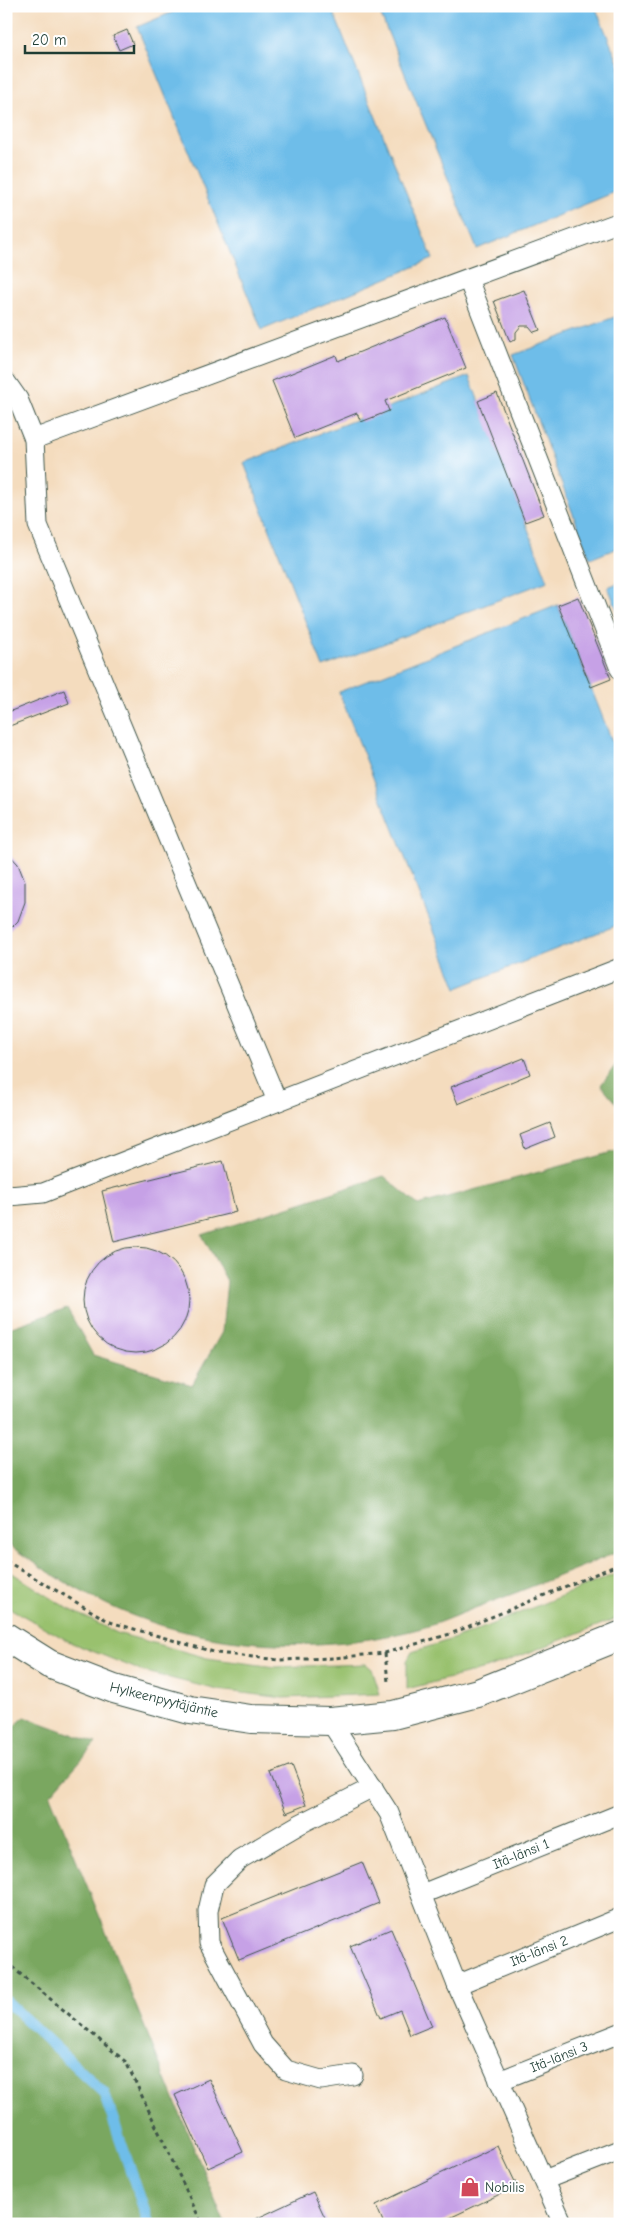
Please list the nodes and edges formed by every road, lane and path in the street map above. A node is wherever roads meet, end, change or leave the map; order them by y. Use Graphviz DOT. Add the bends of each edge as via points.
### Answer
graph roads {
  1 [pos="620,222"];
  2 [pos="468,279"];
  3 [pos="6,382"];
  4 [pos="34,439"];
  5 [pos="620,669"];
  6 [pos="620,968"];
  7 [pos="278,1101"];
  8 [pos="6,1194"];
  9 [pos="6,1561"];
  10 [pos="620,1564"];
  11 [pos="620,1636"];
  12 [pos="6,1637"];
  13 [pos="330,1721"];
  14 [pos="372,1787"];
  15 [pos="620,1814"];
  16 [pos="422,1894"];
  17 [pos="620,1918"];
  18 [pos="6,1962"];
  19 [pos="457,1985"];
  20 [pos="620,2033"];
  21 [pos="353,2075"];
  22 [pos="498,2081"];
  23 [pos="620,2150"];
  24 [pos="544,2180"];
  25 [pos="202,2224"];
  26 [pos="563,2224"];
  1 -- 2 [label="lane"];
  2 -- 4 [label="lane"];
  2 -- 5 [label="lane"];
  3 -- 4 [label="lane" via="18,399"];
  4 -- 7 [label="lane" via="38,525"];
  6 -- 7 [label="lane"];
  7 -- 8 [label="lane" via="42,1193"];
  9 -- 10 [label="path" via="110,1622 217,1653 279,1660 333,1658 403,1648 450,1634"];
  11 -- 13 [label="street, Hylkeenpyytäjäntie" via="478,1693 393,1715"];
  12 -- 13 [label="street, Hylkeenpyytäjäntie" via="57,1667 114,1689 190,1710 251,1719"];
  13 -- 14 [label="lane"];
  14 -- 16 [label="lane" via="389,1813"];
  14 -- 21 [label="lane" via="240,1859 214,1885 208,1910 210,1943 263,2044 286,2070 321,2080"];
  15 -- 16 [label="lane, Itä-länsi 1"];
  16 -- 19 [label="lane"];
  17 -- 19 [label="lane, Itä-länsi 2"];
  18 -- 25 [label="path" via="126,2062"];
  19 -- 22 [label="lane"];
  20 -- 22 [label="lane, Itä-länsi 3"];
  22 -- 24 [label="lane"];
  23 -- 24 [label="lane"];
  24 -- 26 [label="lane"];
}
